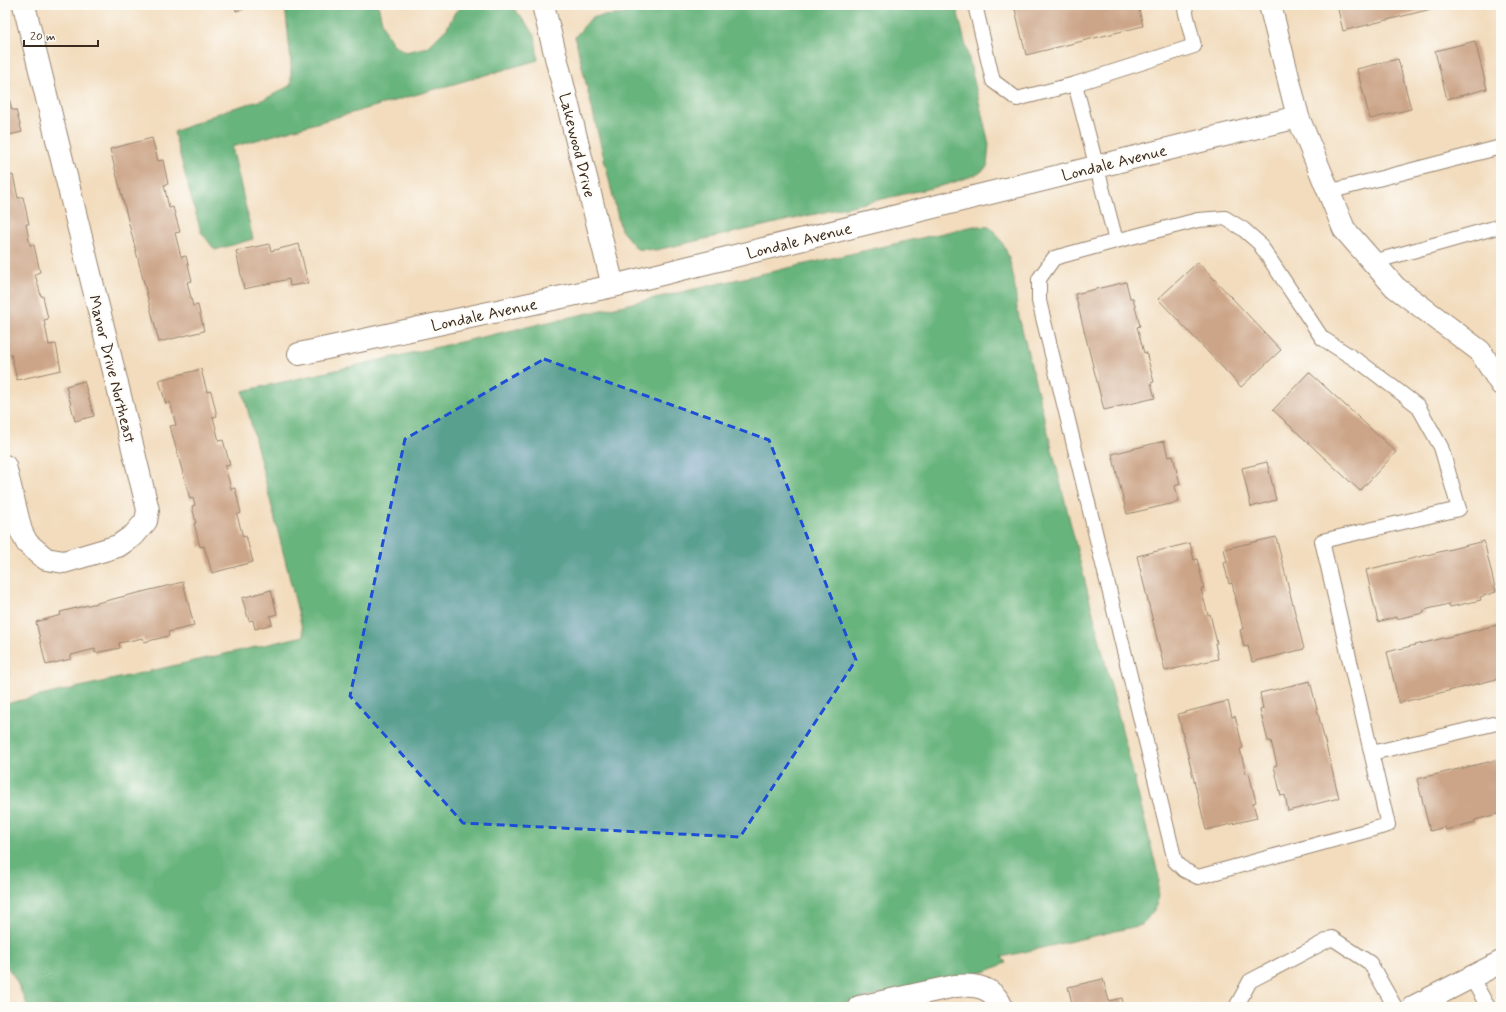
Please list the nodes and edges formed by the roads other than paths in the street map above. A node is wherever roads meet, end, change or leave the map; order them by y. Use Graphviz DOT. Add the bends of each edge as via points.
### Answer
graph roads {
  1 [pos="24,5"];
  2 [pos="543,5"];
  3 [pos="975,5"];
  4 [pos="1184,5"];
  5 [pos="1270,5"];
  6 [pos="1075,84"];
  7 [pos="1298,117"];
  8 [pos="1501,147"];
  9 [pos="1096,167"];
  10 [pos="1328,192"];
  11 [pos="1501,226"];
  12 [pos="1116,242"];
  13 [pos="1373,262"];
  14 [pos="613,286"];
  15 [pos="299,354"];
  16 [pos="1501,384"];
  17 [pos="5,466"];
  18 [pos="1501,722"];
  19 [pos="1372,752"];
  20 [pos="1501,962"];
  21 [pos="1471,977"];
  22 [pos="859,1007"];
  23 [pos="1002,1007"];
  24 [pos="1236,1007"];
  25 [pos="1395,1007"];
  26 [pos="1413,1007"];
  27 [pos="1488,1007"];
  1 -- 17 [label="street, Manor Drive Northeast" via="148,510 146,521 134,535 118,546 64,562 46,559 27,543 21,531"];
  2 -- 14 [label="street, Lakewood Drive"];
  3 -- 6 [label="lane" via="993,81 1017,99"];
  4 -- 6 [label="lane" via="1194,46"];
  5 -- 7 [label="street"];
  6 -- 9 [label="lane"];
  7 -- 9 [label="street, Londale Avenue"];
  7 -- 10 [label="street"];
  8 -- 10 [label="lane"];
  9 -- 12 [label="lane"];
  9 -- 14 [label="street, Londale Avenue"];
  10 -- 13 [label="street" via="1344,229"];
  11 -- 13 [label="lane"];
  12 -- 19 [label="lane" via="1198,220 1225,218 1259,243 1322,338 1364,365 1418,406 1441,447 1459,509 1322,541"];
  12 -- 19 [label="lane" via="1054,258 1039,279 1039,301 1175,861 1184,870 1198,877 1388,825"];
  13 -- 16 [label="street" via="1395,287 1480,351"];
  14 -- 15 [label="street, Londale Avenue"];
  18 -- 19 [label="lane"];
  20 -- 21 [label="street"];
  21 -- 26 [label="street"];
  21 -- 27 [label="lane"];
  22 -- 23 [label="street" via="970,984 993,994"];
  24 -- 25 [label="lane" via="1250,981 1332,938 1370,963"];
}
